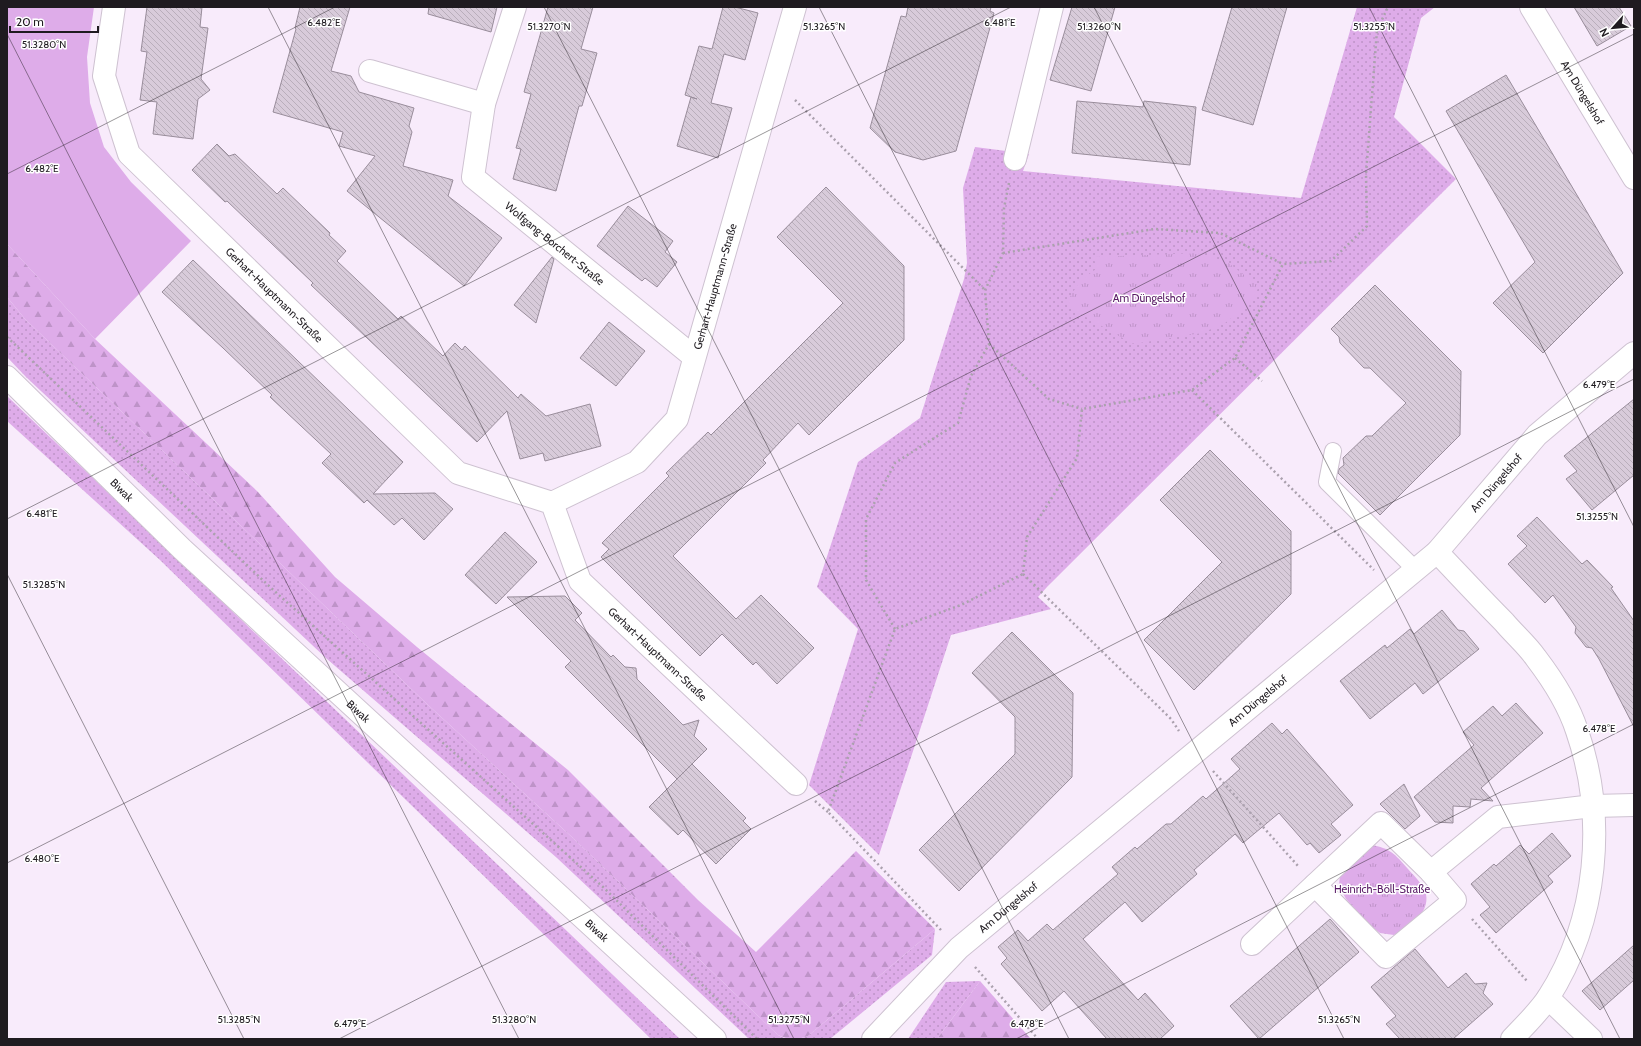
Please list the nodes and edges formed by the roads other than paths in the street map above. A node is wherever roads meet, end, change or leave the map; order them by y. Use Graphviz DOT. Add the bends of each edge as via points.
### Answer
graph roads {
  1 [pos="114,7"];
  2 [pos="515,7"];
  3 [pos="795,7"];
  4 [pos="1052,7"];
  5 [pos="1531,7"];
  6 [pos="370,71"];
  7 [pos="484,104"];
  8 [pos="1015,159"];
  9 [pos="1634,178"];
  10 [pos="1634,353"];
  11 [pos="694,357"];
  12 [pos="7,377"];
  13 [pos="1333,451"];
  14 [pos="552,503"];
  15 [pos="1437,552"];
  16 [pos="1416,570"];
  17 [pos="796,784"];
  18 [pos="1634,805"];
  19 [pos="1593,806"];
  20 [pos="1431,872"];
  21 [pos="1315,885"];
  22 [pos="1252,944"];
  23 [pos="1548,998"];
  24 [pos="715,1039"];
  25 [pos="873,1039"];
  26 [pos="1512,1039"];
  27 [pos="1591,1039"];
  1 -- 14 [label="street, Gerhart-Hauptmann-Straße" via="104,76 129,154 458,473"];
  2 -- 7 [label="street, Wolfgang-Borchert-Straße"];
  3 -- 11 [label="street, Gerhart-Hauptmann-Straße"];
  4 -- 8 [label="street"];
  5 -- 9 [label="street, Am Düngelshof"];
  6 -- 7 [label="street"];
  7 -- 11 [label="street, Wolfgang-Borchert-Straße" via="473,177"];
  10 -- 15 [label="street, Am Düngelshof" via="1537,435"];
  11 -- 14 [label="street, Gerhart-Hauptmann-Straße" via="677,418 637,462"];
  12 -- 24 [label="street, Biwak" via="182,549"];
  13 -- 16 [label="lane" via="1328,482"];
  14 -- 17 [label="street, Gerhart-Hauptmann-Straße" via="580,581"];
  15 -- 16 [label="street, Am Düngelshof"];
  15 -- 19 [label="street" via="1536,657 1557,689 1577,730 1588,768"];
  16 -- 25 [label="street, Am Düngelshof" via="958,948"];
  18 -- 19 [label="street"];
  19 -- 20 [label="street" via="1498,817"];
  19 -- 23 [label="street" via="1595,847 1580,932"];
  20 -- 21 [label="street" via="1381,823"];
  20 -- 21 [label="street" via="1455,900 1386,957"];
  21 -- 22 [label="street"];
  23 -- 26 [label="street"];
  23 -- 27 [label="street"];
}
